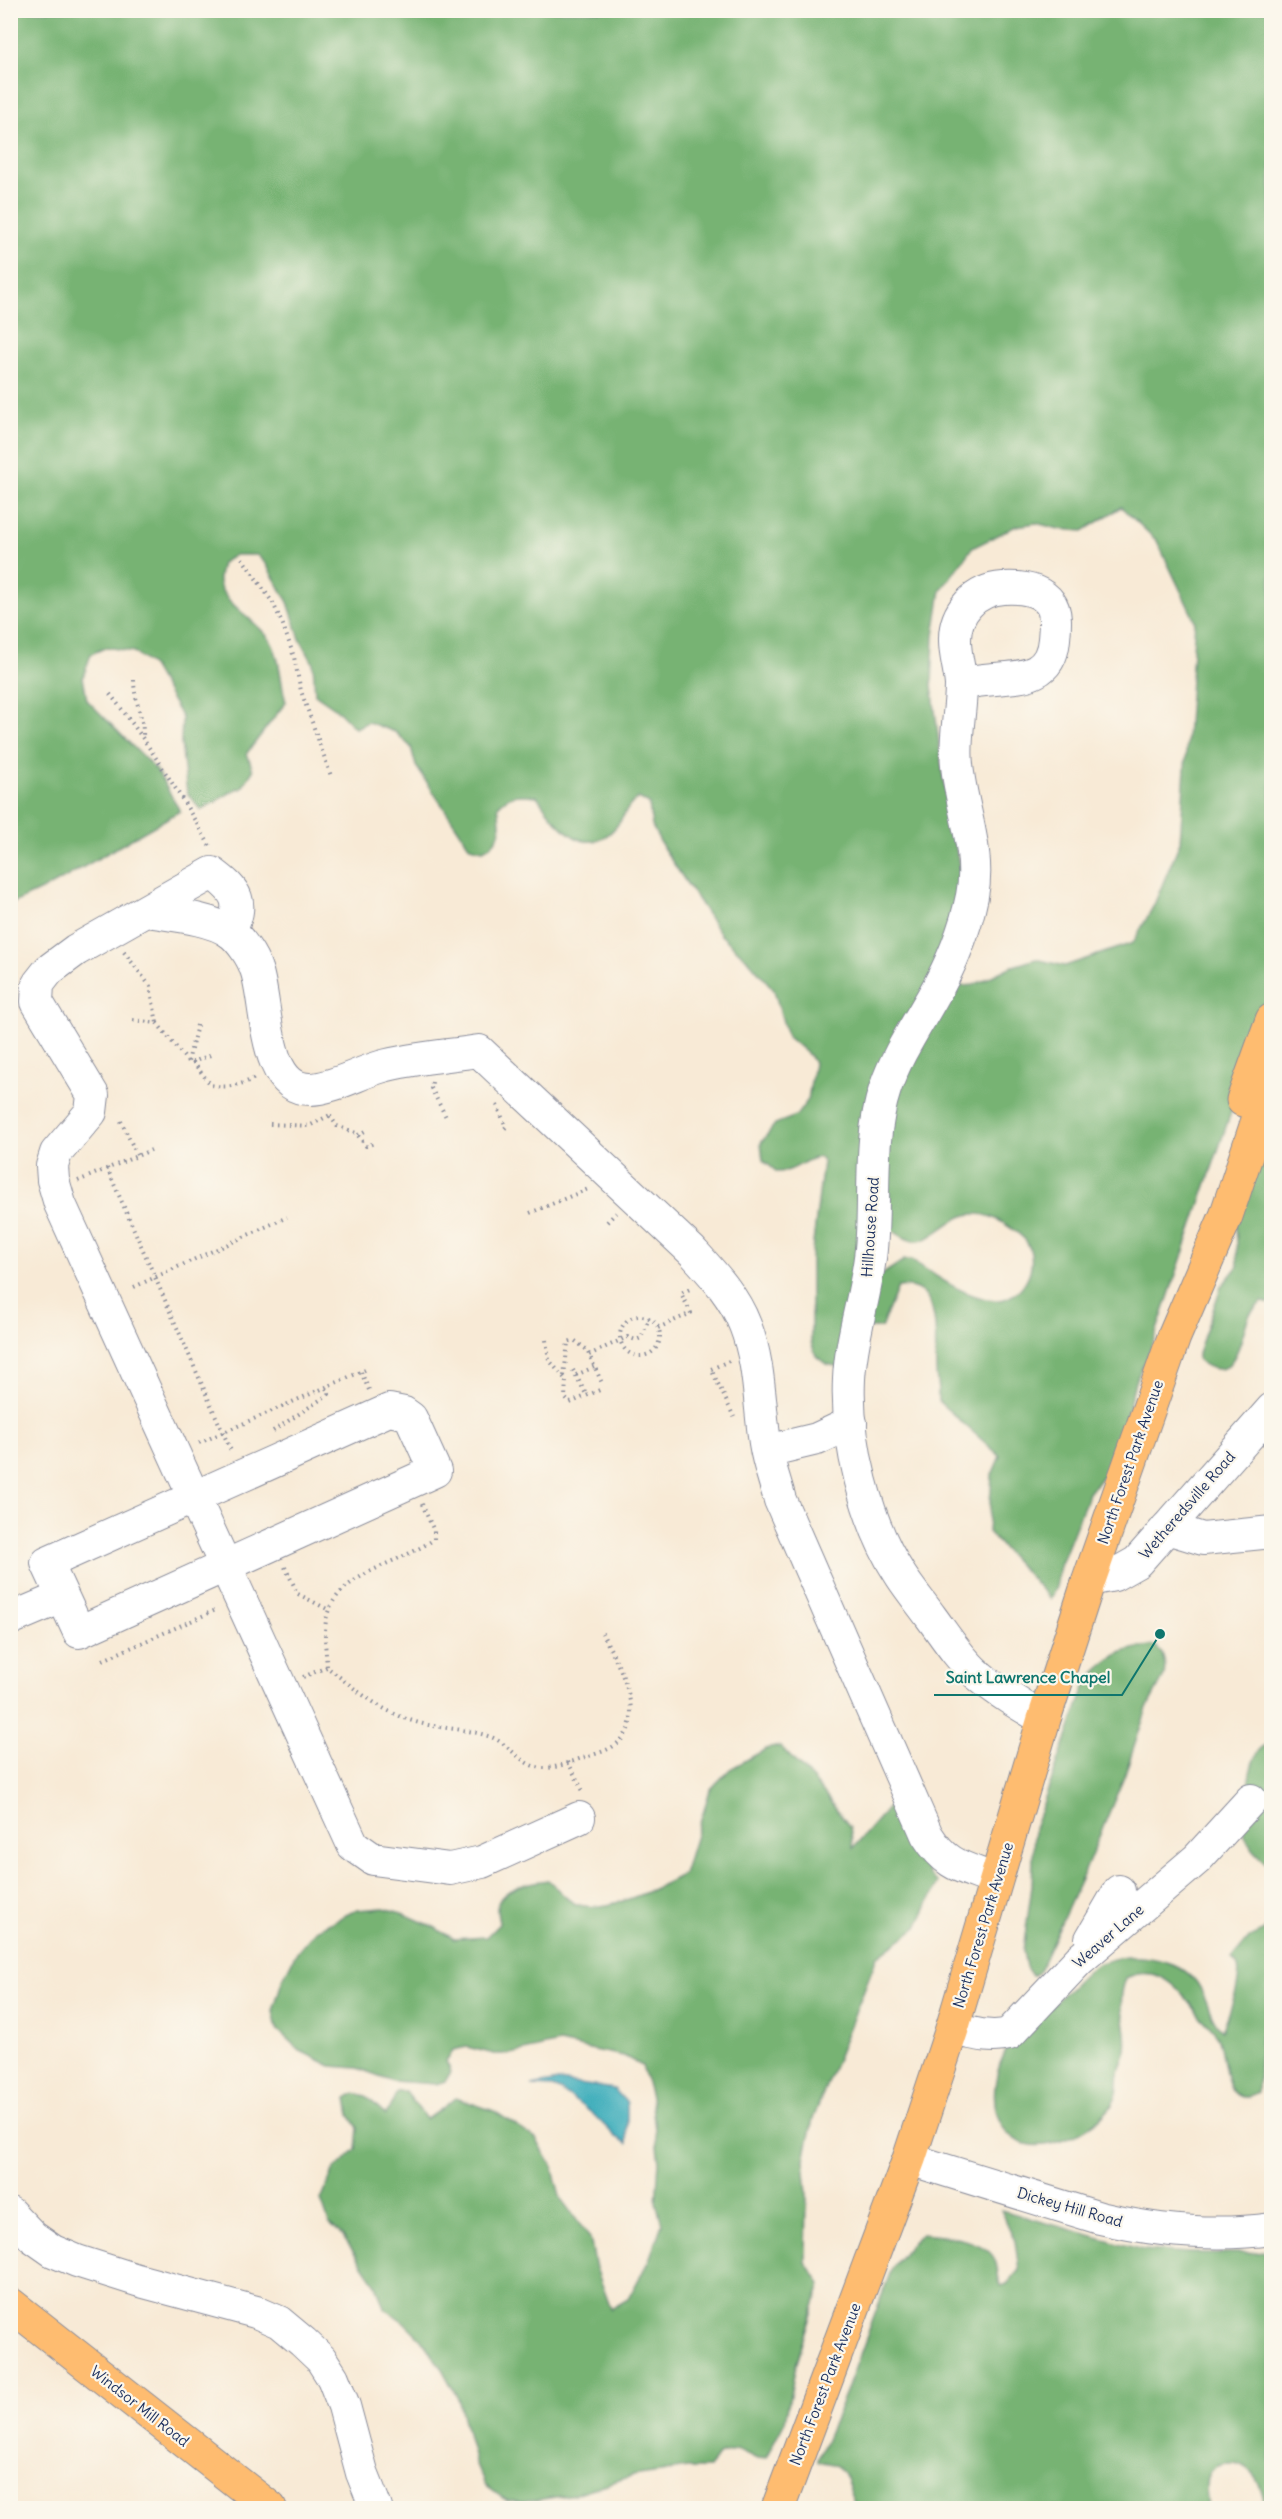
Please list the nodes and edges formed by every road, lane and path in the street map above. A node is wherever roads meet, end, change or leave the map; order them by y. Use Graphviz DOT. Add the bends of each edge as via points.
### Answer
graph roads {
  1 [pos="242,558"];
  2 [pos="134,680"];
  3 [pos="961,685"];
  4 [pos="110,694"];
  5 [pos="143,737"];
  6 [pos="331,776"];
  7 [pos="210,846"];
  8 [pos="147,911"];
  9 [pos="230,932"];
  10 [pos="121,948"];
  11 [pos="24,1003"];
  12 [pos="133,1020"];
  13 [pos="1272,1020"];
  14 [pos="157,1023"];
  15 [pos="197,1025"];
  16 [pos="213,1054"];
  17 [pos="191,1062"];
  18 [pos="259,1076"];
  19 [pos="1272,1078"];
  20 [pos="338,1112"];
  21 [pos="330,1116"];
  22 [pos="121,1122"];
  23 [pos="270,1124"];
  24 [pos="367,1130"];
  25 [pos="358,1135"];
  26 [pos="375,1143"];
  27 [pos="151,1150"];
  28 [pos="137,1155"];
  29 [pos="107,1168"];
  30 [pos="69,1184"];
  31 [pos="287,1217"];
  32 [pos="155,1277"];
  33 [pos="698,1286"];
  34 [pos="134,1287"];
  35 [pos="650,1318"];
  36 [pos="658,1328"];
  37 [pos="1174,1336"];
  38 [pos="546,1340"];
  39 [pos="620,1341"];
  40 [pos="589,1355"];
  41 [pos="731,1360"];
  42 [pos="594,1367"];
  43 [pos="564,1377"];
  44 [pos="602,1383"];
  45 [pos="325,1386"];
  46 [pos="602,1389"];
  47 [pos="587,1396"];
  48 [pos="371,1397"];
  49 [pos="1272,1409"];
  50 [pos="851,1423"];
  51 [pos="738,1424"];
  52 [pos="223,1431"];
  53 [pos="273,1442"];
  54 [pos="195,1446"];
  55 [pos="767,1451"];
  56 [pos="235,1458"];
  57 [pos="195,1497"];
  58 [pos="419,1498"];
  59 [pos="1167,1528"];
  60 [pos="1272,1532"];
  61 [pos="282,1561"];
  62 [pos="226,1566"];
  63 [pos="1089,1580"];
  64 [pos="62,1597"];
  65 [pos="228,1604"];
  66 [pos="329,1610"];
  67 [pos="10,1619"];
  68 [pos="602,1633"];
  69 [pos="103,1660"];
  70 [pos="327,1667"];
  71 [pos="294,1682"];
  72 [pos="1044,1719"];
  73 [pos="568,1762"];
  74 [pos="1251,1800"];
  75 [pos="581,1804"];
  76 [pos="996,1880"];
  77 [pos="1119,1891"];
  78 [pos="1079,1960"];
  79 [pos="952,2029"];
  80 [pos="909,2159"];
  81 [pos="10,2213"];
  82 [pos="1272,2229"];
  83 [pos="10,2304"];
  84 [pos="270,2508"];
  85 [pos="376,2508"];
  86 [pos="778,2508"];
  1 -- 6 [label="path" via="283,625"];
  2 -- 5 [label="path"];
  3 -- 50 [label="street, Hillhouse Road" via="957,769 972,851 972,895 953,955 893,1067 879,1109 871,1253 850,1361"];
  4 -- 5 [label="path"];
  5 -- 7 [label="path"];
  8 -- 9 [label="street" via="197,919"];
  8 -- 9 [label="street" via="212,873 236,896 239,907"];
  8 -- 11 [label="street" via="76,950 49,970"];
  9 -- 55 [label="street" via="256,968 274,1061 297,1086 310,1089 381,1067 479,1051 692,1251 716,1277 745,1325 758,1375"];
  10 -- 14 [label="path" via="150,986"];
  11 -- 57 [label="street" via="93,1095 91,1112 56,1153 53,1173 60,1204"];
  12 -- 14 [label="path"];
  13 -- 37 [label="main road, North Forest Park Avenue" via="1209,1198"];
  14 -- 17 [label="path"];
  15 -- 17 [label="path"];
  16 -- 17 [label="path"];
  17 -- 18 [label="path" via="211,1085 222,1088"];
  19 -- 37 [label="main road, North Forest Park Avenue" via="1226,1216"];
  20 -- 21 [label="path"];
  21 -- 23 [label="path" via="309,1126"];
  21 -- 25 [label="path" via="338,1126"];
  22 -- 28 [label="path"];
  24 -- 25 [label="path"];
  25 -- 26 [label="path" via="366,1146"];
  27 -- 28 [label="path"];
  28 -- 29 [label="path"];
  29 -- 30 [label="path"];
  29 -- 32 [label="path"];
  31 -- 32 [label="path"];
  32 -- 34 [label="path"];
  32 -- 52 [label="path"];
  33 -- 36 [label="path" via="681,1293 690,1313"];
  35 -- 36 [label="path"];
  35 -- 39 [label="path" via="641,1338"];
  35 -- 39 [label="path" via="637,1316 625,1322"];
  36 -- 39 [label="path" via="660,1341 646,1356 627,1352"];
  37 -- 63 [label="main road, North Forest Park Avenue"];
  38 -- 43 [label="path" via="549,1360"];
  39 -- 40 [label="path"];
  40 -- 42 [label="path"];
  40 -- 43 [label="path" via="574,1340 568,1342"];
  41 -- 51 [label="path" via="711,1369"];
  42 -- 44 [label="path"];
  42 -- 47 [label="path" via="574,1372"];
  43 -- 47 [label="path" via="565,1398 570,1403"];
  45 -- 48 [label="path" via="363,1371"];
  45 -- 52 [label="path"];
  45 -- 53 [label="path" via="328,1394 271,1432"];
  46 -- 47 [label="path"];
  49 -- 59 [label="street, Wetheredsville Road"];
  50 -- 55 [label="street" via="817,1438"];
  50 -- 72 [label="street, Hillhouse Road" via="868,1503 886,1551 900,1575 974,1671"];
  52 -- 54 [label="path"];
  52 -- 56 [label="path"];
  55 -- 76 [label="street" via="780,1500 927,1835 950,1862"];
  57 -- 62 [label="street"];
  57 -- 62 [label="street" via="389,1410 411,1418 435,1471"];
  57 -- 64 [label="street" via="47,1563"];
  58 -- 66 [label="path" via="435,1531 434,1539 347,1586"];
  59 -- 60 [label="street" via="1203,1539"];
  59 -- 63 [label="street, Wetheredsville Road" via="1137,1562 1114,1575"];
  61 -- 66 [label="path" via="298,1594"];
  62 -- 64 [label="street" via="79,1632"];
  62 -- 75 [label="street" via="353,1845 362,1853 384,1862 465,1867 482,1862"];
  63 -- 72 [label="main road, North Forest Park Avenue"];
  64 -- 67 [label="street"];
  65 -- 69 [label="path"];
  66 -- 70 [label="path" via="325,1637"];
  68 -- 73 [label="path" via="628,1692 633,1710 629,1728 616,1744"];
  70 -- 71 [label="path"];
  70 -- 73 [label="path" via="376,1705 416,1722 487,1735 537,1767 552,1768"];
  72 -- 76 [label="main road, North Forest Park Avenue"];
  73 -- 75 [label="path"];
  74 -- 78 [label="street, Weaver Lane" via="1197,1859"];
  76 -- 79 [label="main road, North Forest Park Avenue"];
  77 -- 78 [label="street"];
  78 -- 79 [label="street, Weaver Lane" via="1009,2034 997,2037"];
  79 -- 80 [label="main road, North Forest Park Avenue"];
  80 -- 82 [label="street, Dickey Hill Road" via="1132,2225 1222,2232"];
  80 -- 86 [label="main road, North Forest Park Avenue"];
  81 -- 85 [label="street" via="33,2237 77,2261 279,2322 321,2359 333,2378"];
  83 -- 84 [label="main road, Windsor Mill Road"];
}
